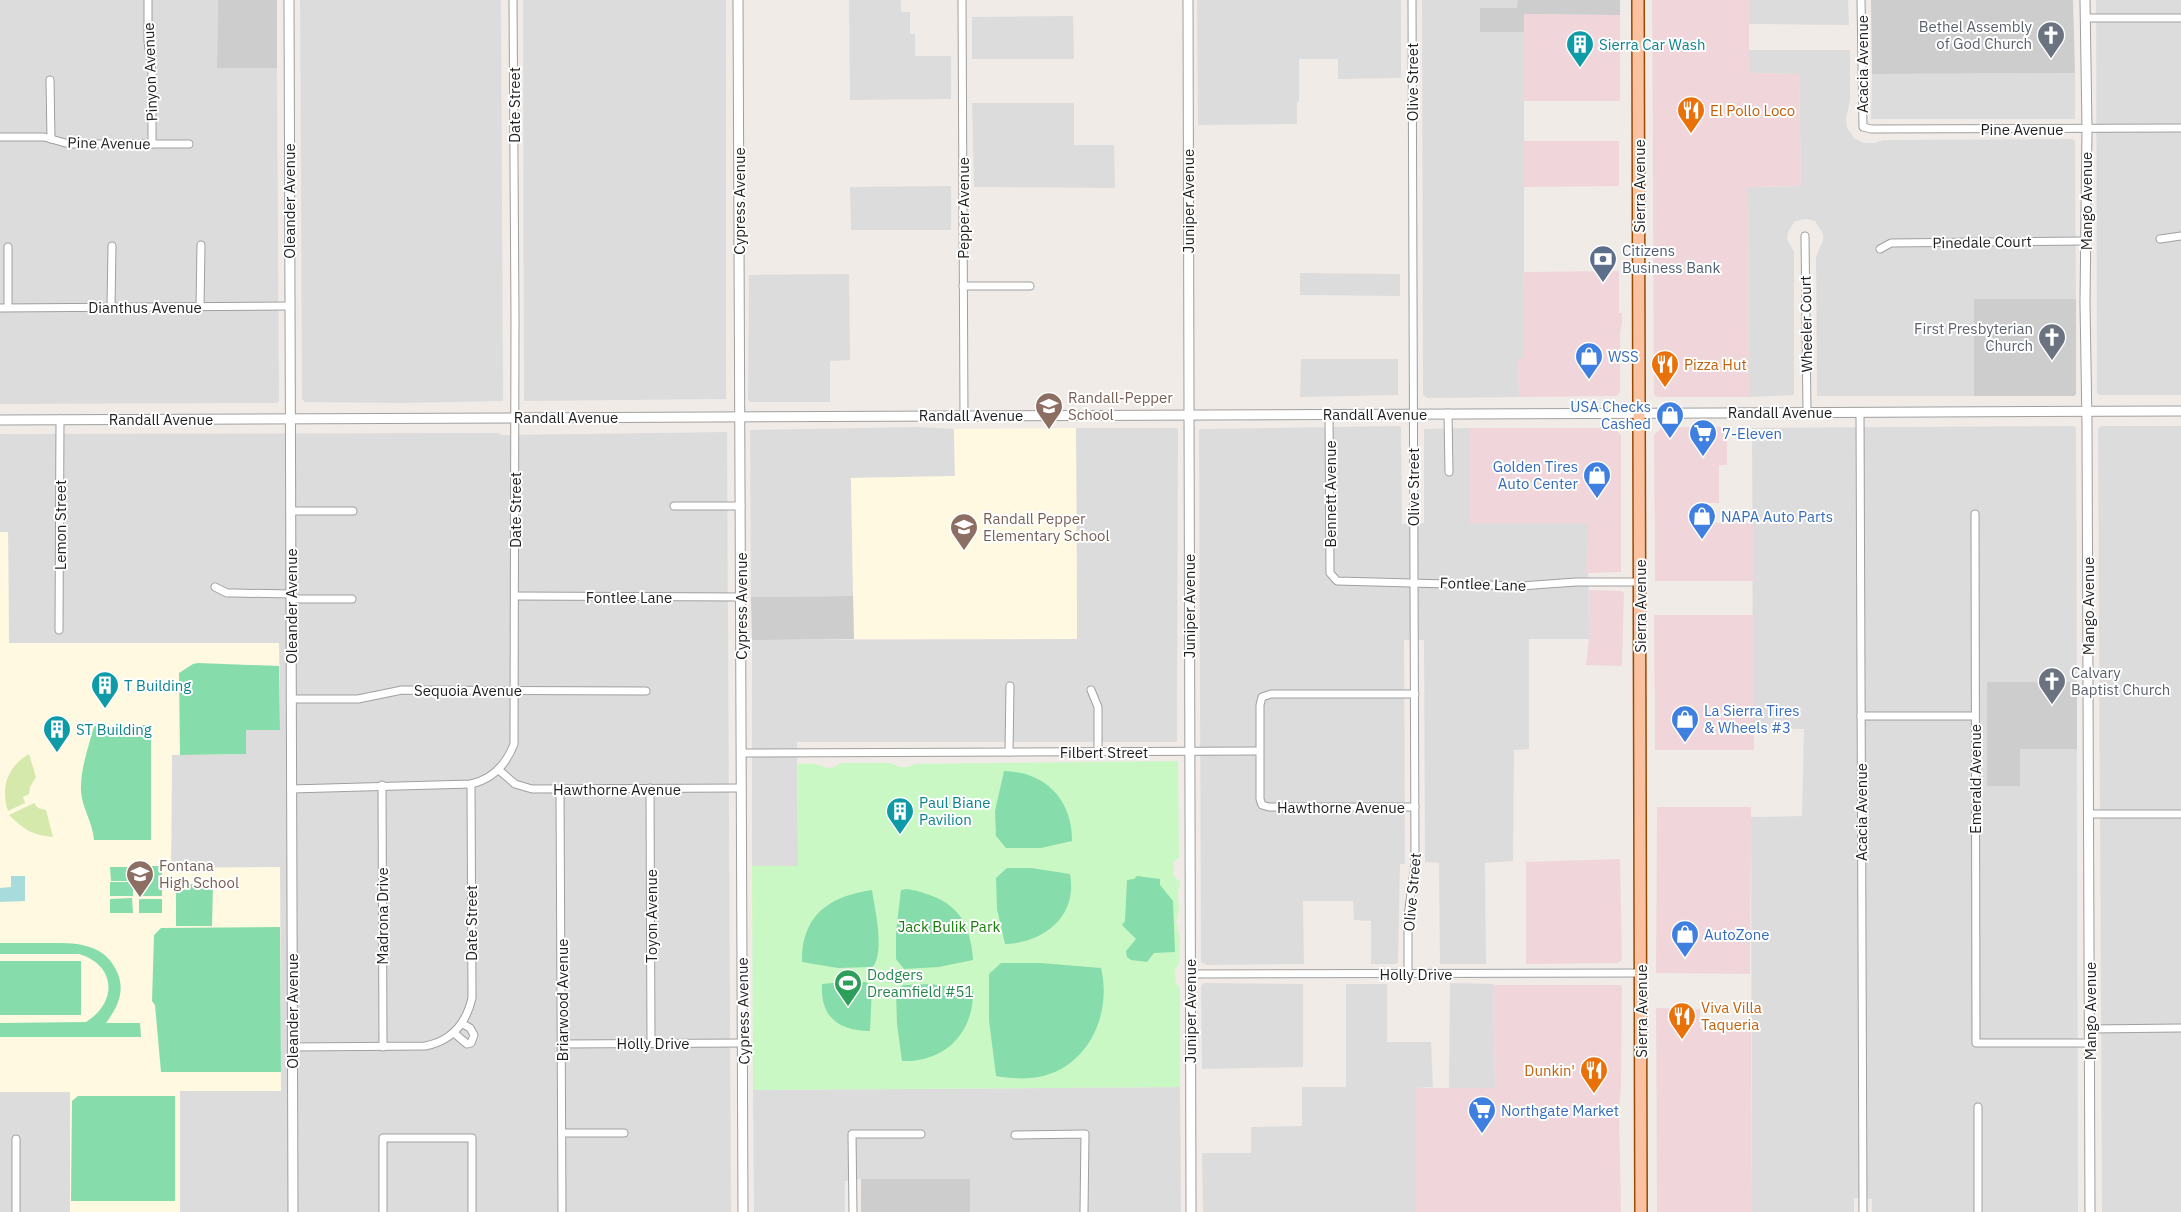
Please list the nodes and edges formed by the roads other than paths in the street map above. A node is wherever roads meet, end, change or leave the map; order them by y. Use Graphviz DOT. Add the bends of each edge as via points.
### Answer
graph roads {
  1 [pos="148,0"];
  2 [pos="289,0"];
  3 [pos="513,0"];
  4 [pos="738,0"];
  5 [pos="962,0"];
  6 [pos="1188,0"];
  7 [pos="1412,0"];
  8 [pos="1638,0"];
  9 [pos="1862,0"];
  10 [pos="2085,0"];
  11 [pos="2085,18"];
  12 [pos="2181,18"];
  13 [pos="50,80"];
  14 [pos="1863,127"];
  15 [pos="2087,128"];
  16 [pos="2181,128"];
  17 [pos="0,137"];
  18 [pos="51,139"];
  19 [pos="152,144"];
  20 [pos="189,144"];
  21 [pos="1805,236"];
  22 [pos="2181,236"];
  23 [pos="2160,239"];
  24 [pos="2086,241"];
  25 [pos="200,245"];
  26 [pos="112,246"];
  27 [pos="8,247"];
  28 [pos="1880,249"];
  29 [pos="962,286"];
  30 [pos="1030,286"];
  31 [pos="290,306"];
  32 [pos="111,307"];
  33 [pos="200,307"];
  34 [pos="4,308"];
  35 [pos="2181,411"];
  36 [pos="1639,412"];
  37 [pos="1807,412"];
  38 [pos="1860,412"];
  39 [pos="2087,412"];
  40 [pos="1448,413"];
  41 [pos="1188,414"];
  42 [pos="1329,414"];
  43 [pos="1413,414"];
  44 [pos="964,415"];
  45 [pos="740,416"];
  46 [pos="290,418"];
  47 [pos="515,418"];
  48 [pos="60,419"];
  49 [pos="0,420"];
  50 [pos="1449,472"];
  51 [pos="674,506"];
  52 [pos="741,506"];
  53 [pos="353,511"];
  54 [pos="290,512"];
  55 [pos="1975,514"];
  56 [pos="1330,573"];
  57 [pos="1414,582"];
  58 [pos="1640,582"];
  59 [pos="215,587"];
  60 [pos="291,596"];
  61 [pos="515,596"];
  62 [pos="742,597"];
  63 [pos="352,599"];
  64 [pos="59,630"];
  65 [pos="1010,686"];
  66 [pos="516,690"];
  67 [pos="1092,690"];
  68 [pos="646,691"];
  69 [pos="1415,694"];
  70 [pos="291,699"];
  71 [pos="1861,716"];
  72 [pos="1974,716"];
  73 [pos="1190,751"];
  74 [pos="1259,751"];
  75 [pos="1009,752"];
  76 [pos="1098,752"];
  77 [pos="741,753"];
  78 [pos="499,770"];
  79 [pos="471,784"];
  80 [pos="382,785"];
  81 [pos="650,788"];
  82 [pos="740,788"];
  83 [pos="291,789"];
  84 [pos="560,789"];
  85 [pos="1415,807"];
  86 [pos="2089,814"];
  87 [pos="2181,814"];
  88 [pos="1641,973"];
  89 [pos="1190,974"];
  90 [pos="1408,974"];
  91 [pos="463,1024"];
  92 [pos="2181,1028"];
  93 [pos="2090,1029"];
  94 [pos="454,1034"];
  95 [pos="744,1042"];
  96 [pos="651,1043"];
  97 [pos="2090,1043"];
  98 [pos="562,1044"];
  99 [pos="292,1047"];
  100 [pos="383,1047"];
  101 [pos="1978,1107"];
  102 [pos="562,1133"];
  103 [pos="624,1133"];
  104 [pos="921,1134"];
  105 [pos="1015,1134"];
  106 [pos="16,1139"];
  107 [pos="16,1212"];
  108 [pos="294,1212"];
  109 [pos="383,1212"];
  110 [pos="472,1212"];
  111 [pos="562,1212"];
  112 [pos="743,1212"];
  113 [pos="853,1212"];
  114 [pos="1084,1212"];
  115 [pos="1191,1212"];
  116 [pos="1641,1212"];
  117 [pos="1863,1212"];
  118 [pos="1978,1212"];
  119 [pos="2090,1212"];
  1 -- 19 [label="street, Pinyon Avenue"];
  2 -- 31 [label="street, Oleander Avenue"];
  3 -- 47 [label="street, Date Street"];
  4 -- 45 [label="street, Cypress Avenue"];
  5 -- 29 [label="street, Pepper Avenue"];
  6 -- 41 [label="street, Juniper Avenue"];
  7 -- 43 [label="street, Olive Street"];
  8 -- 36 [label="main road, Sierra Avenue"];
  9 -- 14 [label="street, Acacia Avenue"];
  10 -- 11 [label="street, Mango Avenue"];
  11 -- 12 [label="street"];
  11 -- 15 [label="street, Mango Avenue"];
  13 -- 18 [label="street"];
  14 -- 15 [label="street, Pine Avenue" via="1871,130"];
  15 -- 16 [label="street, Pine Avenue"];
  15 -- 24 [label="street, Mango Avenue"];
  17 -- 18 [label="street, Pine Avenue"];
  18 -- 19 [label="street, Pine Avenue" via="69,144"];
  19 -- 20 [label="street, Pine Avenue"];
  21 -- 37 [label="street, Wheeler Court"];
  22 -- 23 [label="street"];
  24 -- 28 [label="street, Pinedale Court" via="1892,243"];
  24 -- 39 [label="street, Mango Avenue"];
  25 -- 33 [label="street"];
  26 -- 32 [label="street"];
  27 -- 34 [label="street"];
  29 -- 30 [label="street"];
  29 -- 44 [label="street, Pepper Avenue"];
  31 -- 33 [label="street, Dianthus Avenue"];
  31 -- 46 [label="street, Oleander Avenue"];
  32 -- 33 [label="street, Dianthus Avenue"];
  32 -- 34 [label="street, Dianthus Avenue"];
  35 -- 39 [label="street, Randall Avenue"];
  36 -- 37 [label="street, Randall Avenue"];
  36 -- 40 [label="street, Randall Avenue"];
  36 -- 58 [label="main road, Sierra Avenue"];
  37 -- 38 [label="street, Randall Avenue"];
  38 -- 39 [label="street, Randall Avenue"];
  38 -- 71 [label="street, Acacia Avenue"];
  39 -- 86 [label="street, Mango Avenue"];
  40 -- 43 [label="street, Randall Avenue"];
  40 -- 50 [label="street"];
  41 -- 42 [label="street, Randall Avenue"];
  41 -- 44 [label="street, Randall Avenue"];
  41 -- 73 [label="street, Juniper Avenue"];
  42 -- 43 [label="street, Randall Avenue"];
  42 -- 56 [label="street, Bennett Avenue"];
  43 -- 57 [label="street, Olive Street"];
  44 -- 45 [label="street, Randall Avenue"];
  45 -- 47 [label="street, Randall Avenue"];
  45 -- 52 [label="street, Cypress Avenue"];
  46 -- 47 [label="street, Randall Avenue"];
  46 -- 48 [label="street, Randall Avenue"];
  46 -- 54 [label="street, Oleander Avenue"];
  47 -- 61 [label="street, Date Street"];
  48 -- 49 [label="street, Randall Avenue"];
  48 -- 64 [label="street, Lemon Street"];
  51 -- 52 [label="street"];
  52 -- 62 [label="street, Cypress Avenue"];
  53 -- 54 [label="street"];
  54 -- 60 [label="street, Oleander Avenue"];
  55 -- 72 [label="street, Emerald Avenue"];
  56 -- 57 [label="street, Fontlee Lane" via="1340,582"];
  57 -- 58 [label="street, Fontlee Lane" via="1530,586"];
  57 -- 69 [label="street, Olive Street"];
  58 -- 88 [label="main road, Sierra Avenue"];
  59 -- 60 [label="street" via="234,594"];
  60 -- 63 [label="street"];
  60 -- 70 [label="street, Oleander Avenue"];
  61 -- 62 [label="street, Fontlee Lane"];
  61 -- 66 [label="street, Date Street"];
  62 -- 77 [label="street, Cypress Avenue"];
  65 -- 75 [label="street"];
  66 -- 68 [label="street, Sequoia Avenue"];
  66 -- 70 [label="street, Sequoia Avenue" via="402,690 358,698"];
  66 -- 78 [label="street, Date Street" via="514,744"];
  67 -- 76 [label="street" via="1098,707"];
  69 -- 74 [label="street" via="1266,695 1260,705"];
  69 -- 85 [label="street, Olive Street"];
  70 -- 83 [label="street, Oleander Avenue"];
  71 -- 72 [label="street"];
  71 -- 117 [label="street, Acacia Avenue"];
  72 -- 97 [label="street, Emerald Avenue" via="1976,1043"];
  73 -- 74 [label="street, Filbert Street"];
  73 -- 76 [label="street, Filbert Street"];
  73 -- 89 [label="street, Juniper Avenue"];
  74 -- 85 [label="street, Hawthorne Avenue" via="1260,799 1266,807"];
  75 -- 76 [label="street, Filbert Street"];
  75 -- 77 [label="street, Filbert Street"];
  77 -- 82 [label="street, Cypress Avenue"];
  78 -- 79 [label="street" via="485,780"];
  78 -- 84 [label="street, Hawthorne Avenue" via="523,788"];
  79 -- 80 [label="street"];
  79 -- 91 [label="street, Date Street" via="472,998"];
  80 -- 83 [label="street"];
  80 -- 100 [label="street, Madrona Drive"];
  81 -- 82 [label="street, Hawthorne Avenue"];
  81 -- 84 [label="street, Hawthorne Avenue"];
  81 -- 96 [label="street, Toyon Avenue"];
  82 -- 95 [label="street, Cypress Avenue"];
  83 -- 99 [label="street, Oleander Avenue"];
  84 -- 98 [label="street, Briarwood Avenue"];
  85 -- 90 [label="street, Olive Street" via="1415,872 1408,916"];
  86 -- 87 [label="street"];
  86 -- 93 [label="street, Mango Avenue"];
  88 -- 90 [label="street, Holly Drive"];
  88 -- 116 [label="main road, Sierra Avenue"];
  89 -- 90 [label="street, Holly Drive"];
  89 -- 115 [label="street, Juniper Avenue"];
  91 -- 94 [label="street"];
  91 -- 94 [label="street" via="474,1035 471,1042 467,1044"];
  92 -- 93 [label="street"];
  93 -- 97 [label="street, Mango Avenue"];
  94 -- 100 [label="street" via="436,1044"];
  95 -- 96 [label="street, Holly Drive"];
  95 -- 112 [label="street, Cypress Avenue"];
  96 -- 98 [label="street, Holly Drive"];
  97 -- 119 [label="street, Mango Avenue"];
  98 -- 102 [label="street, Briarwood Avenue"];
  99 -- 100 [label="street"];
  99 -- 108 [label="street, Oleander Avenue"];
  101 -- 118 [label="street"];
  102 -- 103 [label="street"];
  102 -- 111 [label="street, Briarwood Avenue"];
  104 -- 113 [label="street" via="852,1134"];
  105 -- 114 [label="street" via="1084,1134"];
  106 -- 107 [label="street"];
  109 -- 110 [label="street" via="383,1138 472,1138"];
}
